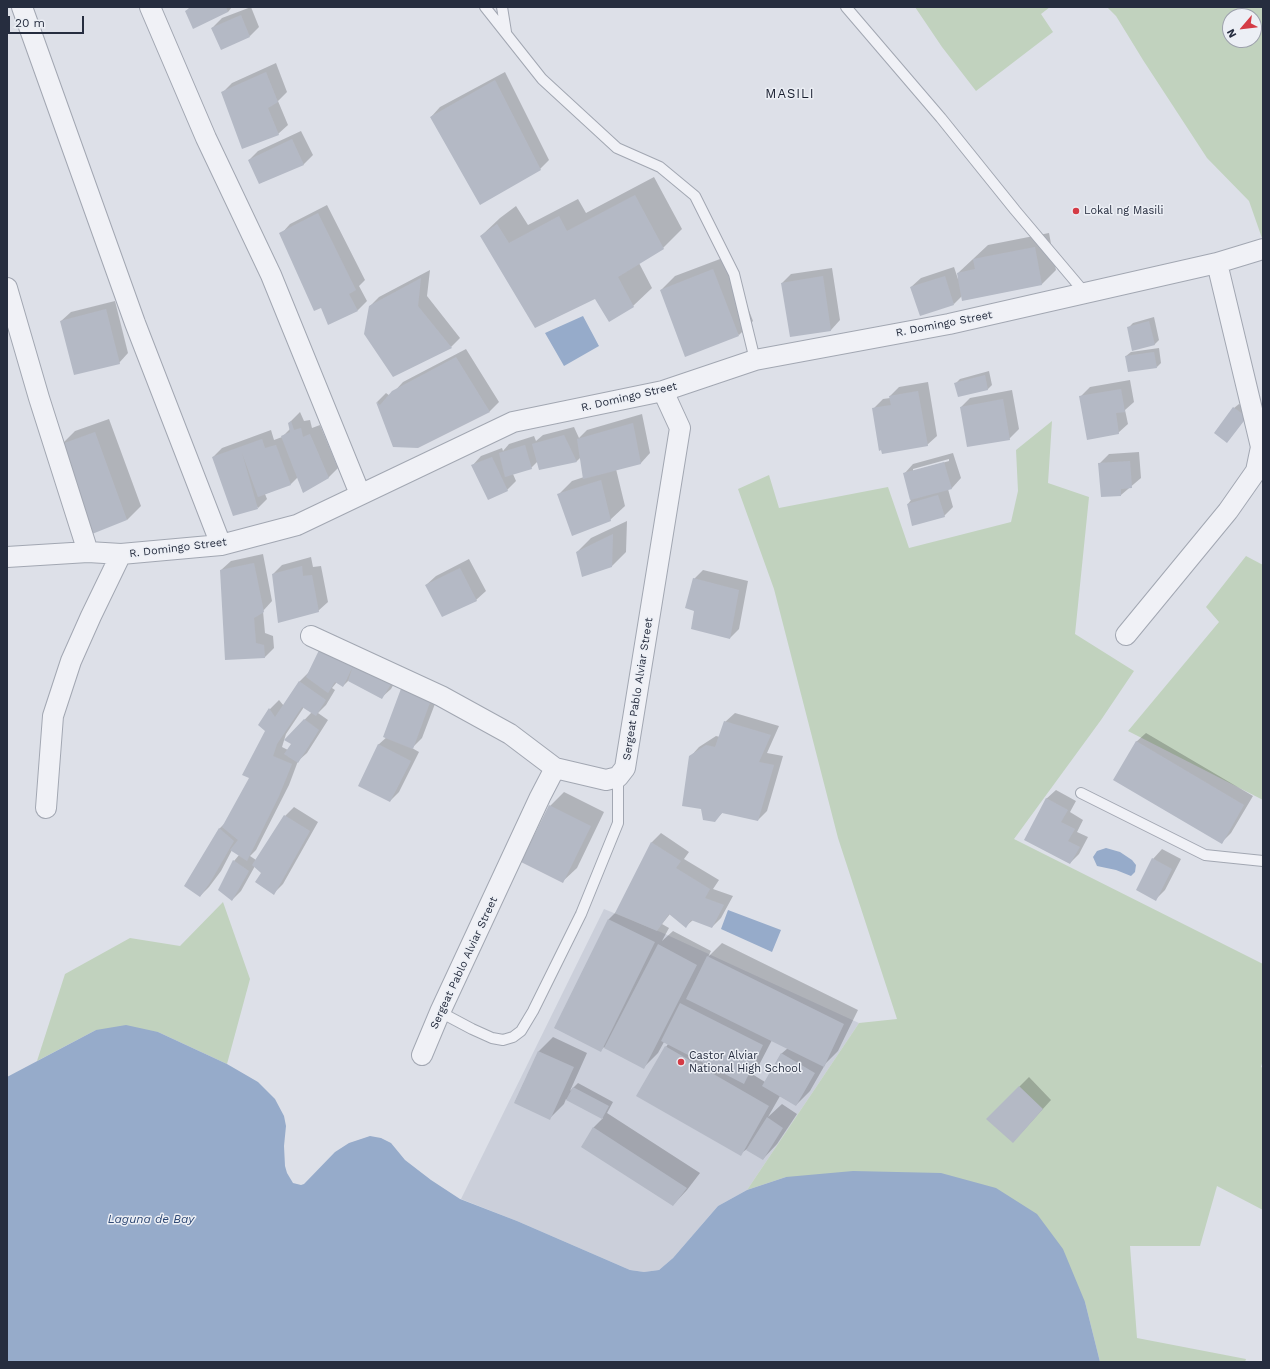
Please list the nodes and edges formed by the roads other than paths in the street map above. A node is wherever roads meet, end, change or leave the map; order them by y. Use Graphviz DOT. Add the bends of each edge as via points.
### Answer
graph roads {
  1 [pos="22,7"];
  2 [pos="150,7"];
  3 [pos="485,7"];
  4 [pos="502,7"];
  5 [pos="846,7"];
  6 [pos="507,34"];
  7 [pos="1263,249"];
  8 [pos="1217,262"];
  9 [pos="7,288"];
  10 [pos="1085,293"];
  11 [pos="756,360"];
  12 [pos="664,391"];
  13 [pos="360,494"];
  14 [pos="221,545"];
  15 [pos="88,552"];
  16 [pos="121,554"];
  17 [pos="7,557"];
  18 [pos="1126,635"];
  19 [pos="311,636"];
  20 [pos="555,768"];
  21 [pos="618,777"];
  22 [pos="1081,792"];
  23 [pos="46,808"];
  24 [pos="1263,861"];
  25 [pos="440,1012"];
  26 [pos="422,1055"];
  1 -- 14 [label="street" via="135,323"];
  2 -- 13 [label="street" via="206,138 271,275"];
  3 -- 6 [label="lane"];
  4 -- 6 [label="lane"];
  5 -- 10 [label="lane"];
  6 -- 11 [label="lane" via="542,80 617,148 660,167 695,196 734,274"];
  7 -- 8 [label="street, R. Domingo Street"];
  8 -- 10 [label="street, R. Domingo Street"];
  8 -- 18 [label="street" via="1261,447 1256,471 1228,511"];
  9 -- 15 [label="street"];
  10 -- 11 [label="street, R. Domingo Street" via="949,324"];
  11 -- 12 [label="street, R. Domingo Street"];
  12 -- 13 [label="street, R. Domingo Street" via="513,422"];
  12 -- 21 [label="street, Sergeat Pablo Alviar Street" via="680,428 625,768"];
  13 -- 14 [label="street, R. Domingo Street" via="297,525"];
  14 -- 16 [label="street, R. Domingo Street"];
  15 -- 16 [label="street, R. Domingo Street"];
  15 -- 17 [label="street, R. Domingo Street"];
  16 -- 23 [label="street" via="71,661 54,716"];
  19 -- 20 [label="street" via="448,699 510,734"];
  20 -- 21 [label="street" via="606,780"];
  20 -- 25 [label="street, Sergeat Pablo Alviar Street"];
  21 -- 25 [label="lane" via="618,823 581,914 521,1031 513,1038 492,1038"];
  22 -- 24 [label="lane" via="1205,855"];
  25 -- 26 [label="street, Sergeat Pablo Alviar Street"];
}
